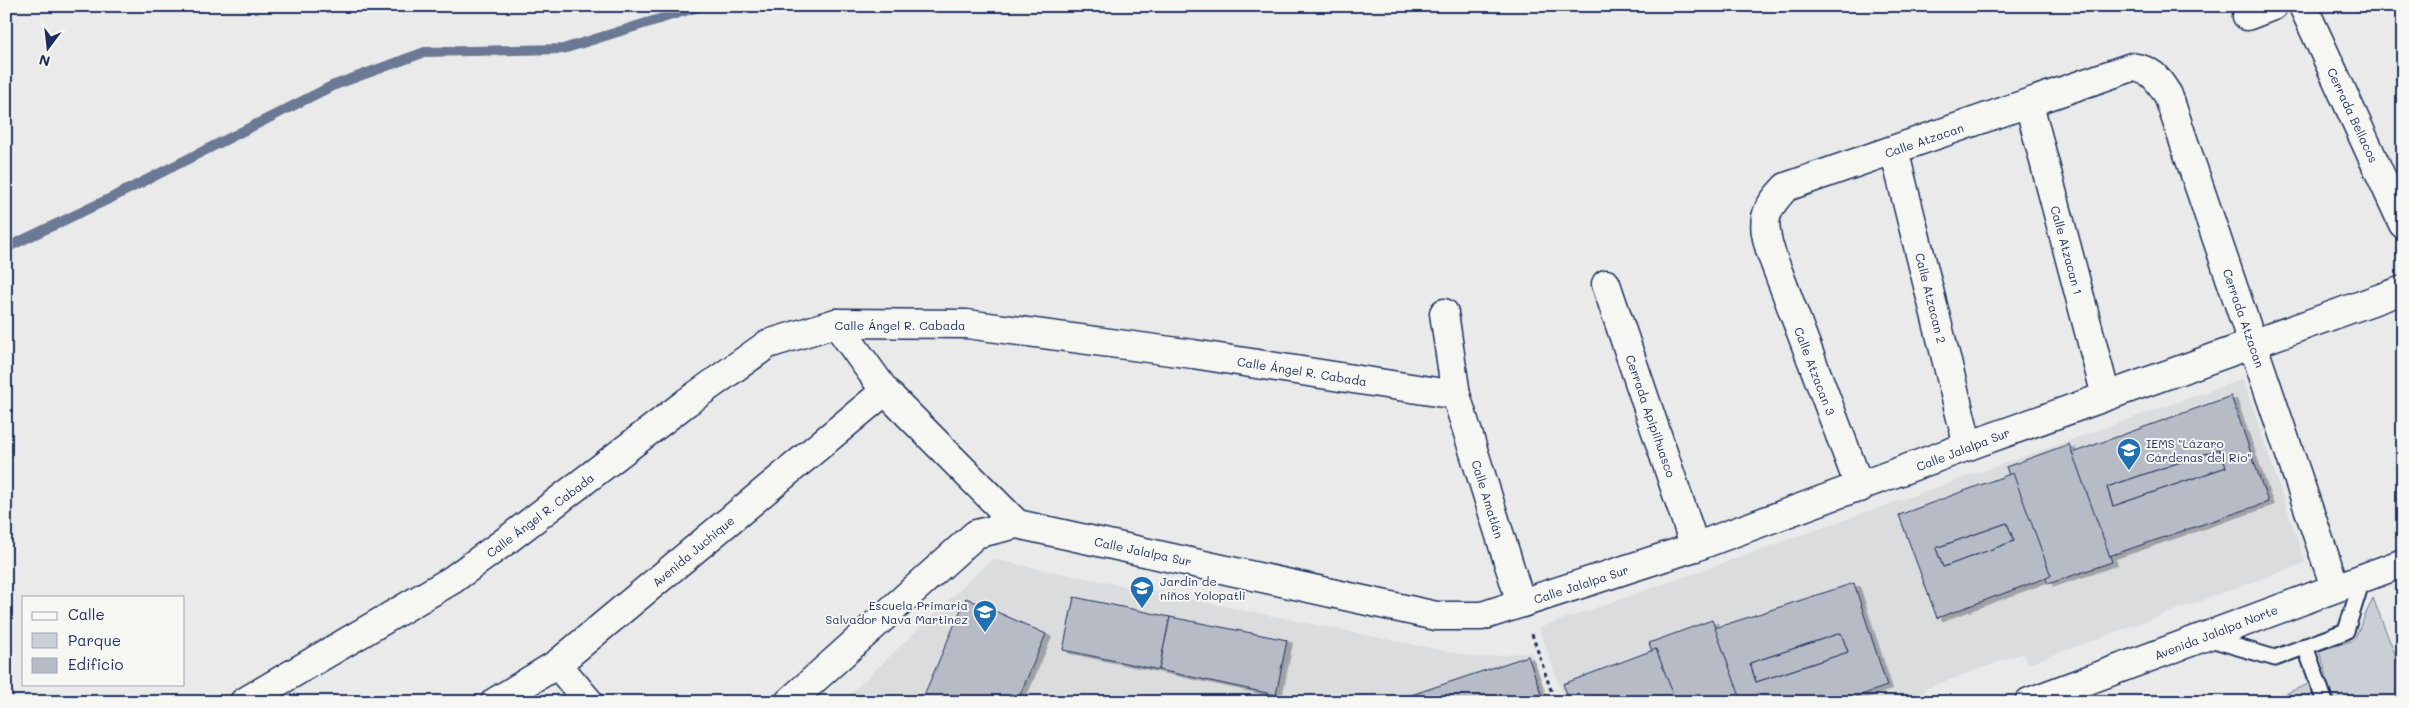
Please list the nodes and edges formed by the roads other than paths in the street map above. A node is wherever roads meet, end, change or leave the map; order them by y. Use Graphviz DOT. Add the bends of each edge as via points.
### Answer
graph roads {
  1 [pos="2274,6"];
  2 [pos="2303,6"];
  3 [pos="2247,16"];
  4 [pos="2132,67"];
  5 [pos="2029,104"];
  6 [pos="1894,150"];
  7 [pos="2403,224"];
  8 [pos="1771,253"];
  9 [pos="1606,284"];
  10 [pos="2403,290"];
  11 [pos="1444,313"];
  12 [pos="836,324"];
  13 [pos="2253,344"];
  14 [pos="884,391"];
  15 [pos="1456,394"];
  16 [pos="2106,396"];
  17 [pos="1968,446"];
  18 [pos="1860,488"];
  19 [pos="1017,524"];
  20 [pos="1695,547"];
  21 [pos="2403,563"];
  22 [pos="2364,577"];
  23 [pos="2335,587"];
  24 [pos="1521,603"];
  25 [pos="2202,637"];
  26 [pos="2305,646"];
  27 [pos="557,664"];
  28 [pos="244,702"];
  29 [pos="495,702"];
  30 [pos="589,702"];
  31 [pos="789,702"];
  32 [pos="2029,702"];
  33 [pos="2325,702"];
  1 -- 3 [label="street"];
  2 -- 7 [label="street, Cerrada Bellacos"];
  4 -- 5 [label="street, Calle Atzacan"];
  4 -- 13 [label="street, Cerrada Atzacan" via="2146,69 2158,79 2168,96"];
  5 -- 6 [label="street, Calle Atzacan"];
  5 -- 16 [label="street, Calle Atzacan 1"];
  6 -- 8 [label="street, Calle Atzacan" via="1786,187 1770,204 1764,230"];
  6 -- 17 [label="street, Calle Atzacan 2"];
  8 -- 18 [label="street, Calle Atzacan 3"];
  9 -- 20 [label="street, Cerrada Apipilhuasco"];
  10 -- 13 [label="street, Calle Jalalpa Sur"];
  11 -- 15 [label="street, Calle Amatlán"];
  12 -- 14 [label="street"];
  12 -- 15 [label="street, Calle Ángel R. Cabada" via="966,324"];
  12 -- 28 [label="street, Calle Ángel R. Cabada" via="768,344 452,580"];
  13 -- 16 [label="street, Calle Jalalpa Sur"];
  13 -- 23 [label="street, Cerrada Atzacan"];
  14 -- 19 [label="street"];
  14 -- 27 [label="street, Avenida Juchique"];
  15 -- 24 [label="street, Calle Amatlán"];
  16 -- 17 [label="street, Calle Jalalpa Sur"];
  17 -- 18 [label="street, Calle Jalalpa Sur"];
  18 -- 20 [label="street, Calle Jalalpa Sur"];
  19 -- 24 [label="street, Calle Jalalpa Sur" via="1436,616 1482,616"];
  19 -- 31 [label="street, Calle Jalalpa Sur" via="976,534"];
  20 -- 24 [label="street, Calle Jalalpa Sur"];
  21 -- 22 [label="street, Avenida Jalalpa Norte"];
  22 -- 23 [label="street, Avenida Jalalpa Norte"];
  22 -- 26 [label="lane" via="2346,631"];
  23 -- 25 [label="street, Avenida Jalalpa Norte"];
  25 -- 26 [label="lane" via="2275,658"];
  25 -- 32 [label="street, Avenida Jalalpa Norte"];
  26 -- 33 [label="lane"];
  27 -- 29 [label="street, Avenida Juchique"];
  27 -- 30 [label="street"];
}
